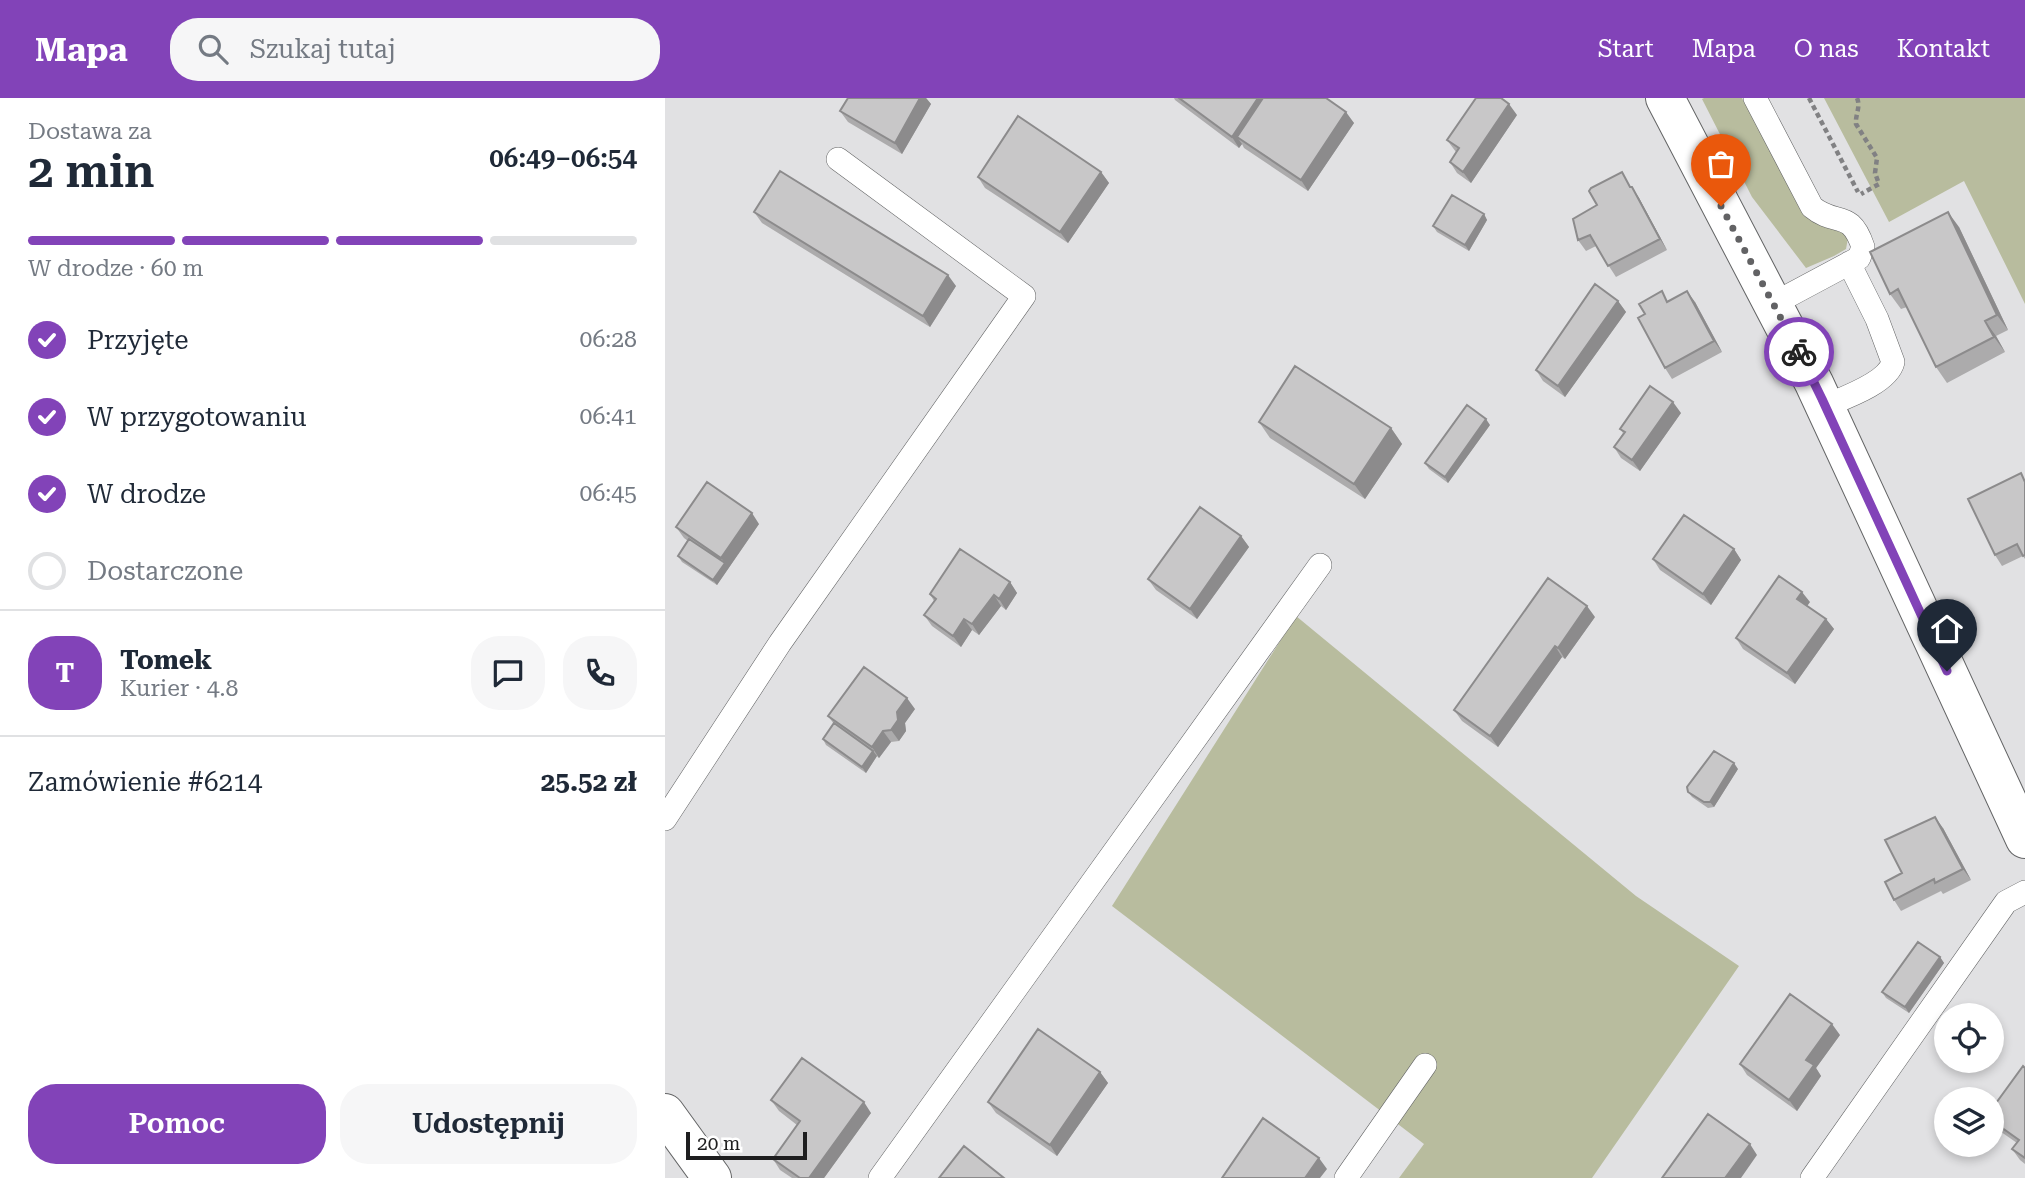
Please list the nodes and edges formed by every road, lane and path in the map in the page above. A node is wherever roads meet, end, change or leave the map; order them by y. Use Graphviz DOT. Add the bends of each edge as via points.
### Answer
graph roads {
  1 [pos="1755,98"];
  2 [pos="1809,98"];
  3 [pos="1857,98"];
  4 [pos="1673,101"];
  5 [pos="838,159"];
  6 [pos="1860,194"];
  7 [pos="1866,205"];
  8 [pos="1849,263"];
  9 [pos="1773,304"];
  10 [pos="1825,406"];
  11 [pos="1320,565"];
  12 [pos="665,819"];
  13 [pos="2025,839"];
  14 [pos="2025,892"];
  15 [pos="1426,1065"];
  16 [pos="665,1113"];
  17 [pos="712,1178"];
  18 [pos="880,1178"];
  19 [pos="1346,1178"];
  20 [pos="1812,1178"];
  1 -- 8 [label="lane" via="1812,207 1850,223 1859,233 1863,247 1859,258"];
  2 -- 6 [label="path"];
  3 -- 6 [label="path" via="1856,124 1877,158 1879,184"];
  4 -- 9 [label="street"];
  5 -- 12 [label="lane" via="1024,296 780,643"];
  6 -- 7 [label="path"];
  8 -- 9 [label="lane"];
  8 -- 10 [label="lane" via="1893,362 1889,373"];
  9 -- 10 [label="street"];
  10 -- 13 [label="street"];
  11 -- 18 [label="lane"];
  14 -- 20 [label="lane" via="2006,902"];
  15 -- 19 [label="lane"];
  16 -- 17 [label="street"];
}
